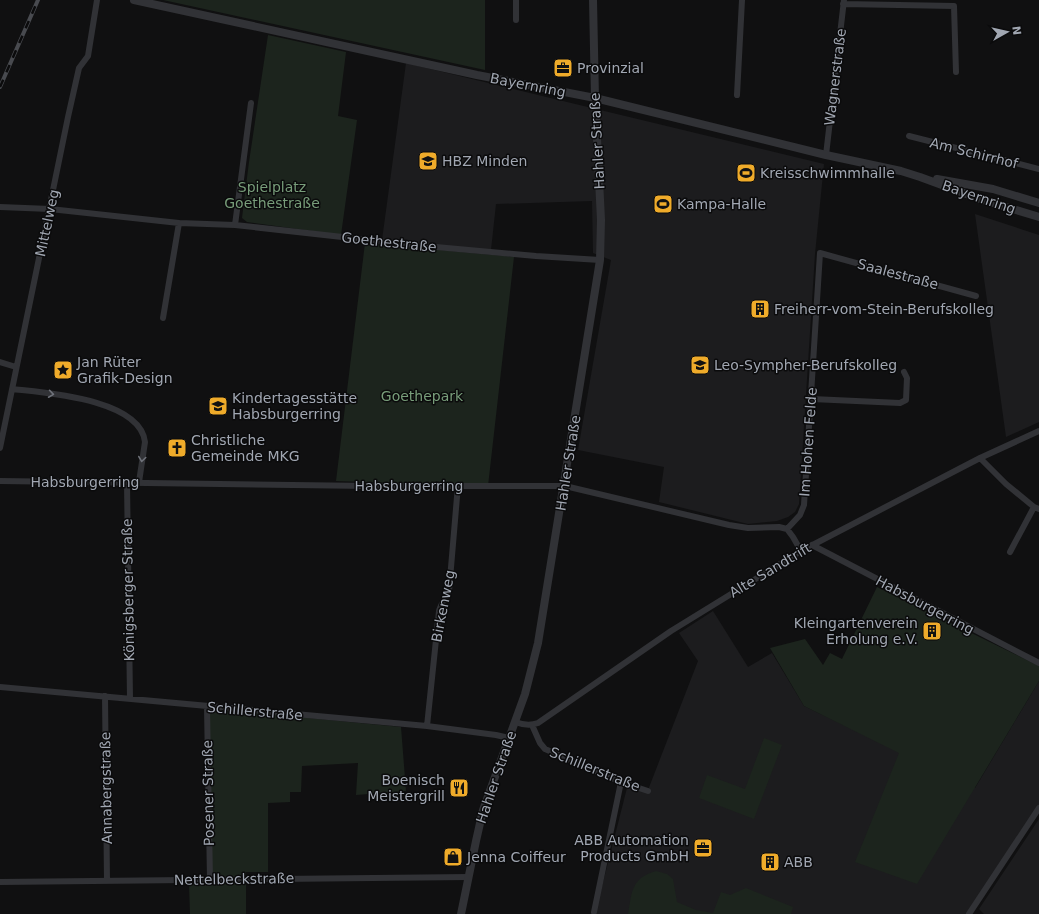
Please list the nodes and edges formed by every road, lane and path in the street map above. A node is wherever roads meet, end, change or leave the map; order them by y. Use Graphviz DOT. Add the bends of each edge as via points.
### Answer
graph roads {
  1 [pos="97,0"];
  2 [pos="134,0"];
  3 [pos="516,0"];
  4 [pos="593,0"];
  5 [pos="742,0"];
  6 [pos="844,2"];
  7 [pos="954,3"];
  8 [pos="516,20"];
  9 [pos="956,72"];
  10 [pos="737,95"];
  11 [pos="595,98"];
  12 [pos="251,103"];
  13 [pos="909,136"];
  14 [pos="826,155"];
  15 [pos="1039,169"];
  16 [pos="920,177"];
  17 [pos="1039,203"];
  18 [pos="0,207"];
  19 [pos="50,209"];
  20 [pos="1039,217"];
  21 [pos="179,223"];
  22 [pos="235,225"];
  23 [pos="820,253"];
  24 [pos="600,260"];
  25 [pos="976,296"];
  26 [pos="163,318"];
  27 [pos="0,362"];
  28 [pos="16,367"];
  29 [pos="904,372"];
  30 [pos="12,389"];
  31 [pos="812,399"];
  32 [pos="1039,431"];
  33 [pos="0,448"];
  34 [pos="980,458"];
  35 [pos="0,481"];
  36 [pos="127,482"];
  37 [pos="139,482"];
  38 [pos="458,485"];
  39 [pos="565,486"];
  40 [pos="1036,508"];
  41 [pos="787,529"];
  42 [pos="812,545"];
  43 [pos="800,550"];
  44 [pos="1010,552"];
  45 [pos="1039,664"];
  46 [pos="0,687"];
  47 [pos="105,696"];
  48 [pos="130,698"];
  49 [pos="207,706"];
  50 [pos="515,722"];
  51 [pos="532,725"];
  52 [pos="427,726"];
  53 [pos="509,738"];
  54 [pos="622,782"];
  55 [pos="648,791"];
  56 [pos="1039,808"];
  57 [pos="468,877"];
  58 [pos="210,880"];
  59 [pos="107,881"];
  60 [pos="0,882"];
  61 [pos="594,912"];
  62 [pos="461,914"];
  63 [pos="969,914"];
  1 -- 19 [label="street, Mittelweg" via="88,56 79,68"];
  2 -- 11 [label="street, Bayernring" via="477,75"];
  3 -- 8 [label="street"];
  4 -- 11 [label="street, Hahler Straße"];
  5 -- 10 [label="street"];
  6 -- 7 [label="street"];
  6 -- 14 [label="street, Wagnerstraße"];
  7 -- 9 [label="street"];
  11 -- 14 [label="street, Bayernring"];
  11 -- 24 [label="street, Hahler Straße" via="601,220"];
  12 -- 22 [label="street"];
  13 -- 15 [label="street, Am Schirrhof"];
  14 -- 16 [label="street, Bayernring"];
  16 -- 17 [label="street, Bayernring" via="994,189"];
  16 -- 20 [label="street, Bayernring"];
  18 -- 19 [label="street, Goethestraße"];
  19 -- 21 [label="street, Goethestraße"];
  19 -- 28 [label="street, Mittelweg"];
  21 -- 22 [label="street, Goethestraße"];
  21 -- 26 [label="street"];
  22 -- 24 [label="street, Goethestraße" via="414,245"];
  23 -- 25 [label="street, Saalestraße"];
  23 -- 31 [label="street, Im Hohen Felde"];
  24 -- 39 [label="street, Hahler Straße"];
  27 -- 28 [label="street"];
  28 -- 30 [label="street, Mittelweg"];
  29 -- 31 [label="street" via="907,378 906,400 900,403"];
  30 -- 33 [label="street, Mittelweg"];
  30 -- 37 [label="street, one-way" via="74,397 112,408 131,418 142,430 145,442"];
  31 -- 41 [label="street, Im Hohen Felde" via="804,505 800,515"];
  32 -- 34 [label="street, Alte Sandtrift"];
  34 -- 40 [label="street" via="1006,484"];
  34 -- 42 [label="street, Alte Sandtrift"];
  35 -- 36 [label="street, Habsburgerring"];
  36 -- 37 [label="street, Habsburgerring"];
  36 -- 48 [label="street, Königsberger Straße"];
  37 -- 38 [label="street, Habsburgerring"];
  38 -- 39 [label="street, Habsburgerring"];
  38 -- 52 [label="street, Birkenweg" via="449,591 441,604"];
  39 -- 41 [label="street, Habsburgerring" via="729,525"];
  39 -- 50 [label="street, Hahler Straße" via="538,643"];
  40 -- 44 [label="street"];
  41 -- 43 [label="street"];
  42 -- 43 [label="street, Alte Sandtrift"];
  42 -- 45 [label="street, Habsburgerring"];
  43 -- 51 [label="street, Alte Sandtrift" via="671,631 545,719"];
  46 -- 47 [label="street, Schillerstraße"];
  47 -- 48 [label="street, Schillerstraße"];
  47 -- 59 [label="street, Annabergstraße"];
  48 -- 49 [label="street, Schillerstraße"];
  49 -- 52 [label="street, Schillerstraße"];
  49 -- 58 [label="street, Posener Straße"];
  50 -- 51 [label="street"];
  50 -- 53 [label="street, Hahler Straße"];
  51 -- 54 [label="street, Schillerstraße" via="545,749"];
  52 -- 53 [label="street, Schillerstraße" via="496,734"];
  53 -- 57 [label="street, Hahler Straße" via="483,810"];
  54 -- 55 [label="street, Schillerstraße"];
  54 -- 61 [label="street"];
  56 -- 63 [label="street"];
  57 -- 58 [label="street, Nettelbeckstraße"];
  57 -- 62 [label="street, Hahler Straße"];
  58 -- 59 [label="street, Nettelbeckstraße"];
  59 -- 60 [label="street, Nettelbeckstraße"];
}
